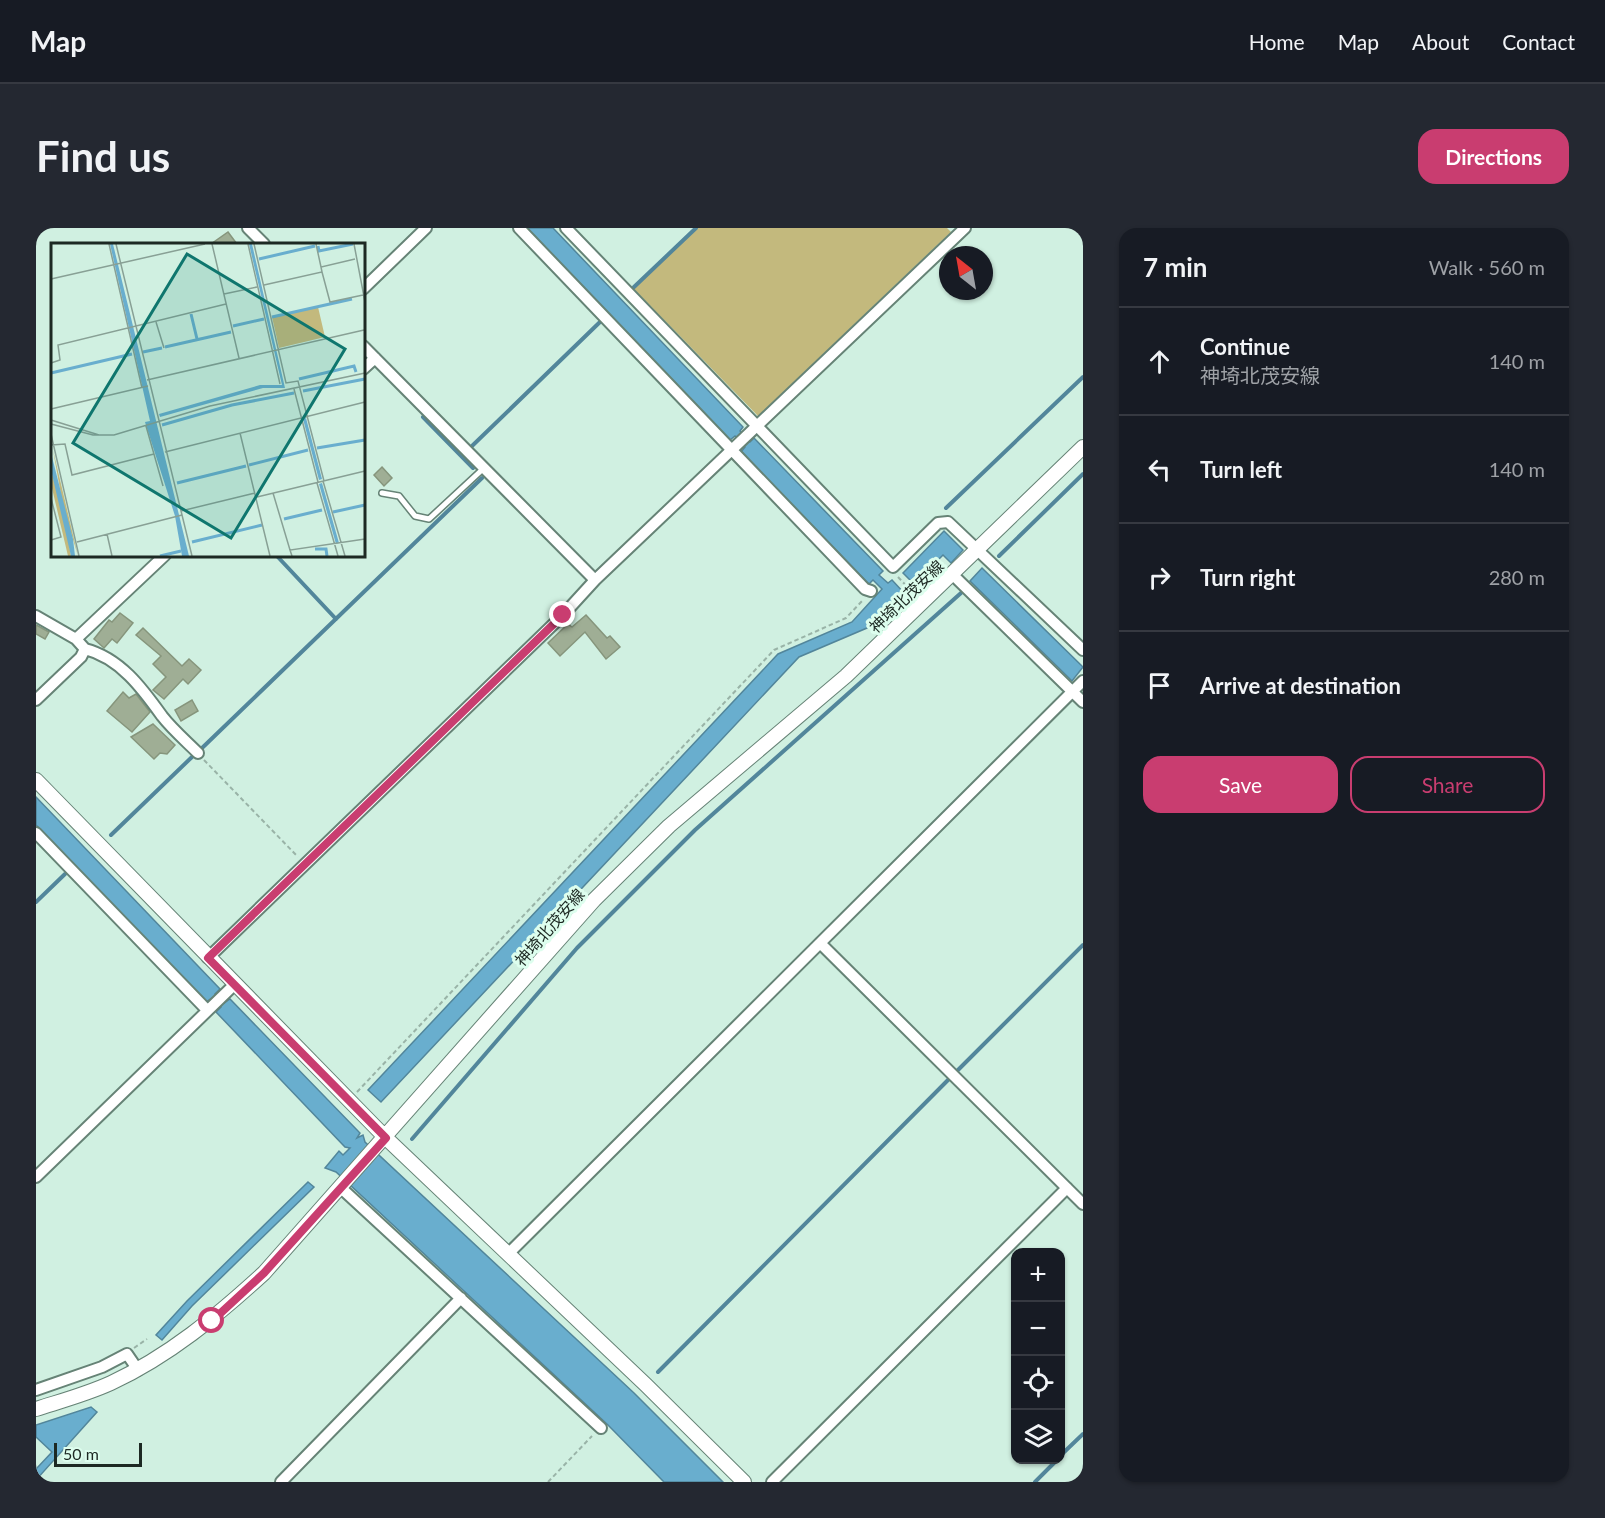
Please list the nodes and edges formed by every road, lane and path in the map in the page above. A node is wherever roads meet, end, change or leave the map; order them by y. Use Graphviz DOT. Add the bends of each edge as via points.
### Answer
graph roads {
  1 [pos="248,228"];
  2 [pos="426,228"];
  3 [pos="519,228"];
  4 [pos="566,228"];
  5 [pos="965,228"];
  6 [pos="263,243"];
  7 [pos="364,288"];
  8 [pos="364,347"];
  9 [pos="375,358"];
  10 [pos="364,368"];
  11 [pos="757,426"];
  12 [pos="739,443"];
  13 [pos="1083,447"];
  14 [pos="484,468"];
  15 [pos="382,494"];
  16 [pos="978,549"];
  17 [pos="164,556"];
  18 [pos="892,571"];
  19 [pos="953,574"];
  20 [pos="594,580"];
  21 [pos="871,591"];
  22 [pos="914,594"];
  23 [pos="36,616"];
  24 [pos="76,639"];
  25 [pos="85,649"];
  26 [pos="1083,650"];
  27 [pos="1083,681"];
  28 [pos="1072,692"];
  29 [pos="36,700"];
  30 [pos="1083,702"];
  31 [pos="198,753"];
  32 [pos="36,780"];
  33 [pos="36,833"];
  34 [pos="304,862"];
  35 [pos="820,943"];
  36 [pos="208,958"];
  37 [pos="234,985"];
  38 [pos="214,1004"];
  39 [pos="349,1100"];
  40 [pos="382,1142"];
  41 [pos="36,1178"];
  42 [pos="340,1187"];
  43 [pos="1066,1188"];
  44 [pos="1083,1204"];
  45 [pos="508,1254"];
  46 [pos="461,1298"];
  47 [pos="147,1339"];
  48 [pos="127,1354"];
  49 [pos="138,1370"];
  50 [pos="36,1390"];
  51 [pos="36,1408"];
  52 [pos="601,1428"];
  53 [pos="281,1482"];
  54 [pos="548,1482"];
  55 [pos="744,1482"];
  56 [pos="771,1482"];
  1 -- 6 [label="street"];
  2 -- 7 [label="street"];
  3 -- 12 [label="street"];
  4 -- 11 [label="street"];
  5 -- 11 [label="street"];
  8 -- 9 [label="street"];
  9 -- 10 [label="street"];
  9 -- 14 [label="street"];
  11 -- 12 [label="street"];
  11 -- 16 [label="street" via="893,567 942,520"];
  12 -- 20 [label="street"];
  12 -- 21 [label="street" via="865,589"];
  13 -- 16 [label="main road, 神埼北茂安線"];
  14 -- 15 [label="lane" via="429,519 415,516 399,496"];
  14 -- 20 [label="street"];
  16 -- 19 [label="main road, 神埼北茂安線"];
  16 -- 26 [label="street"];
  17 -- 24 [label="street"];
  18 -- 22 [label="path"];
  19 -- 28 [label="street"];
  19 -- 40 [label="main road, 神埼北茂安線" via="846,676 669,826 602,891"];
  20 -- 36 [label="street"];
  21 -- 39 [label="path" via="846,618 774,651"];
  23 -- 24 [label="street"];
  24 -- 25 [label="street"];
  25 -- 29 [label="street"];
  25 -- 31 [label="street" via="131,676"];
  27 -- 28 [label="street"];
  28 -- 30 [label="street"];
  28 -- 35 [label="street"];
  31 -- 34 [label="path"];
  32 -- 36 [label="main road"];
  33 -- 38 [label="street"];
  35 -- 43 [label="street"];
  35 -- 45 [label="street"];
  36 -- 37 [label="main road"];
  37 -- 38 [label="street"];
  37 -- 39 [label="main road"];
  38 -- 41 [label="street"];
  39 -- 40 [label="main road"];
  40 -- 42 [label="main road, 神埼北茂安線"];
  40 -- 45 [label="main road"];
  42 -- 46 [label="street"];
  42 -- 49 [label="main road, 神埼北茂安線" via="264,1273 220,1313"];
  43 -- 44 [label="street"];
  43 -- 56 [label="street"];
  45 -- 55 [label="main road"];
  46 -- 52 [label="street"];
  46 -- 53 [label="street"];
  47 -- 48 [label="path"];
  48 -- 49 [label="street"];
  48 -- 50 [label="street"];
  49 -- 51 [label="main road, 神埼北茂安線"];
  52 -- 54 [label="path"];
}
